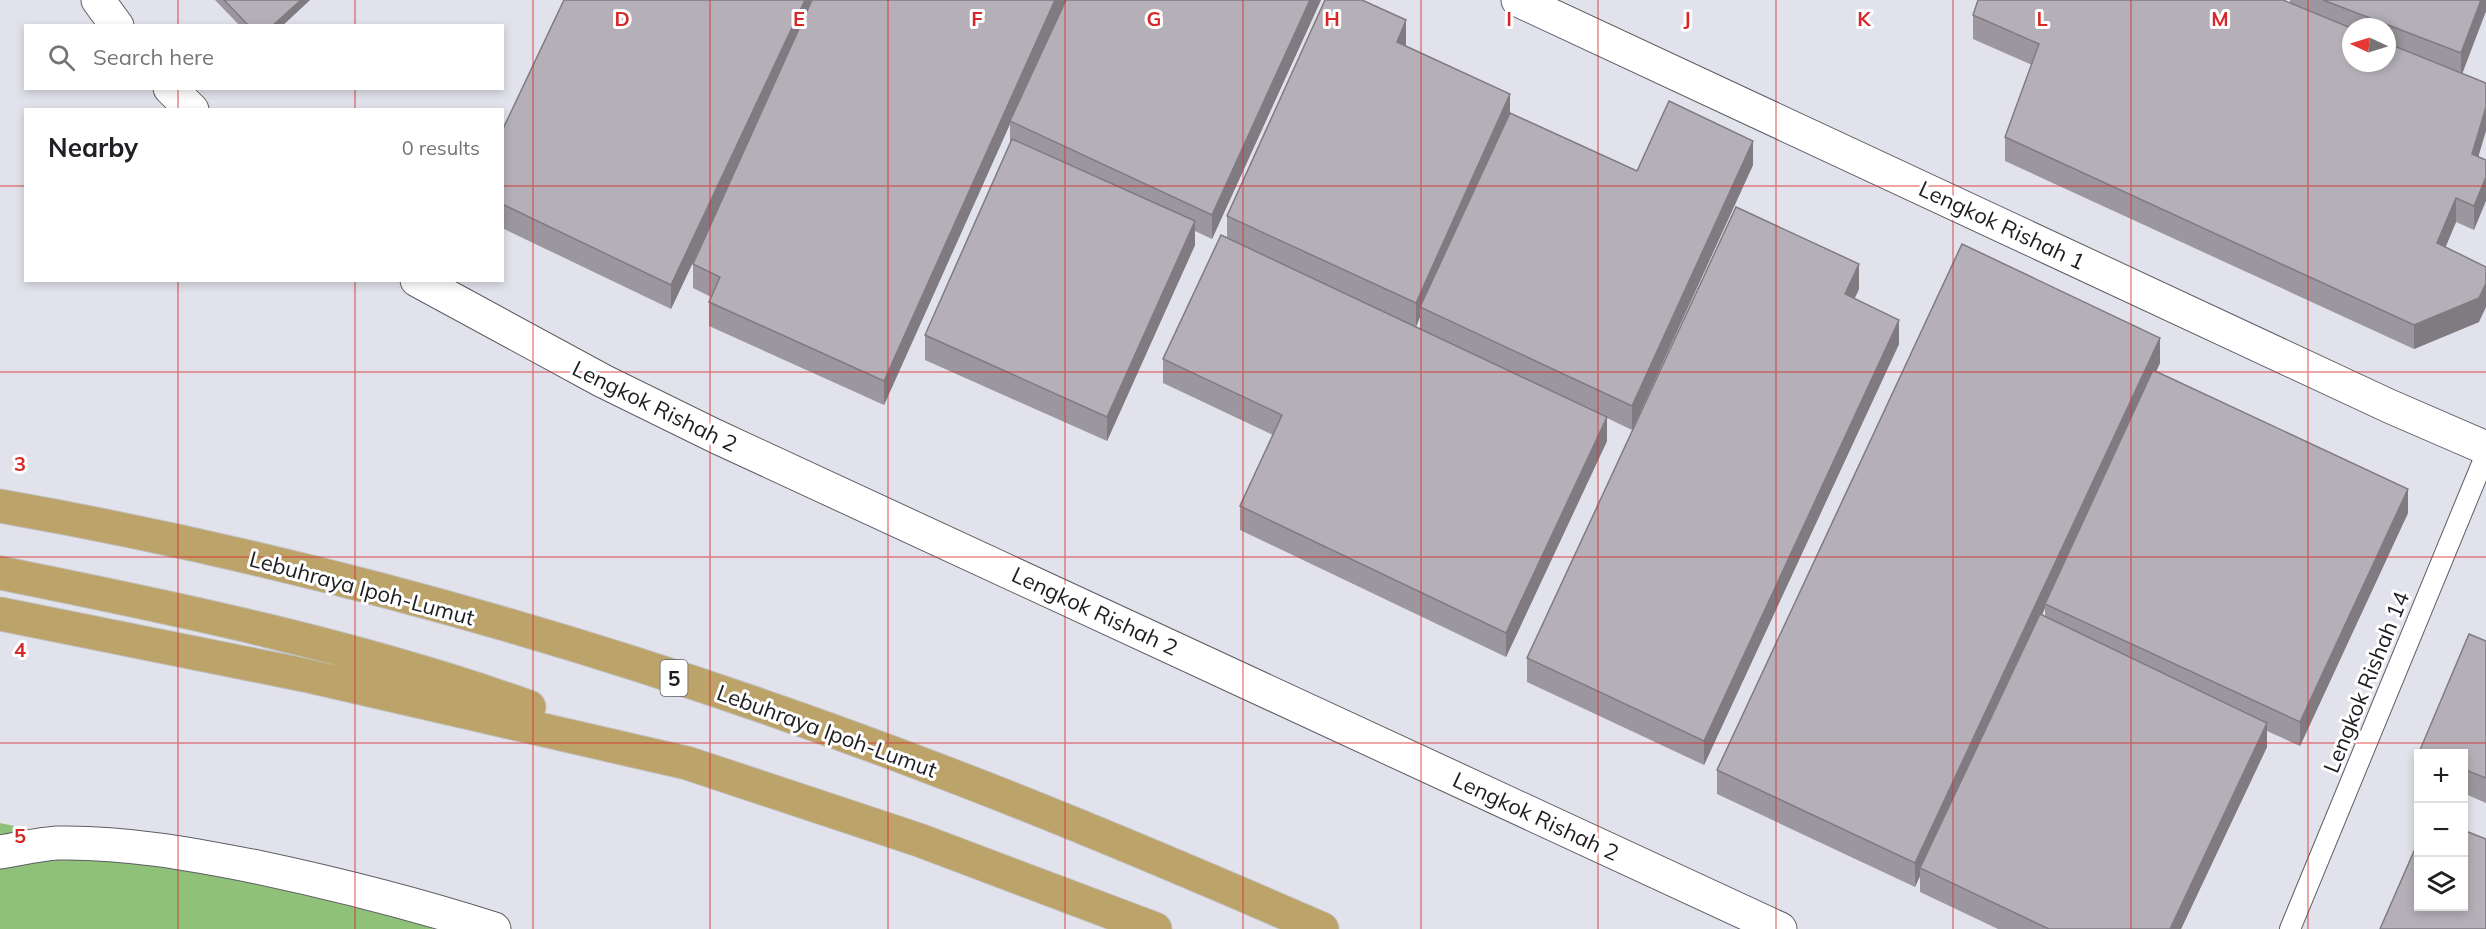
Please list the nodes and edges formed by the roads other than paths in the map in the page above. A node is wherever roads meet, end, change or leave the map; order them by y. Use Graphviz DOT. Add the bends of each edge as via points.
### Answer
graph roads {
  1 [pos="98,0"];
  2 [pos="1518,0"];
  3 [pos="116,24"];
  4 [pos="173,90"];
  5 [pos="190,108"];
  6 [pos="421,282"];
  7 [pos="2486,448"];
  8 [pos="2486,454"];
  9 [pos="0,486"];
  10 [pos="0,506"];
  11 [pos="176,540"];
  12 [pos="0,573"];
  13 [pos="0,614"];
  14 [pos="687,764"];
  15 [pos="0,852"];
  16 [pos="494,929"];
  17 [pos="1155,929"];
  18 [pos="1322,929"];
  19 [pos="1780,929"];
  20 [pos="2290,929"];
  1 -- 3 [label="street"];
  2 -- 7 [label="street, Lengkok Rishah 1"];
  4 -- 5 [label="street"];
  6 -- 19 [label="street, Lengkok Rishah 2" via="715,436"];
  8 -- 20 [label="lane, Lengkok Rishah 14"];
  9 -- 11 [label="highway"];
  10 -- 11 [label="highway, Lebuhraya Ipoh-Lumut / 5"];
  11 -- 18 [label="highway, Lebuhraya Ipoh-Lumut / 5" via="363,586 714,690 956,777 1138,849"];
  12 -- 14 [label="highway" via="196,612 312,640 500,697"];
  13 -- 14 [label="highway" via="304,675"];
  14 -- 17 [label="highway" via="919,840"];
  15 -- 16 [label="street" via="57,843 137,846 188,853 325,882"];
}
